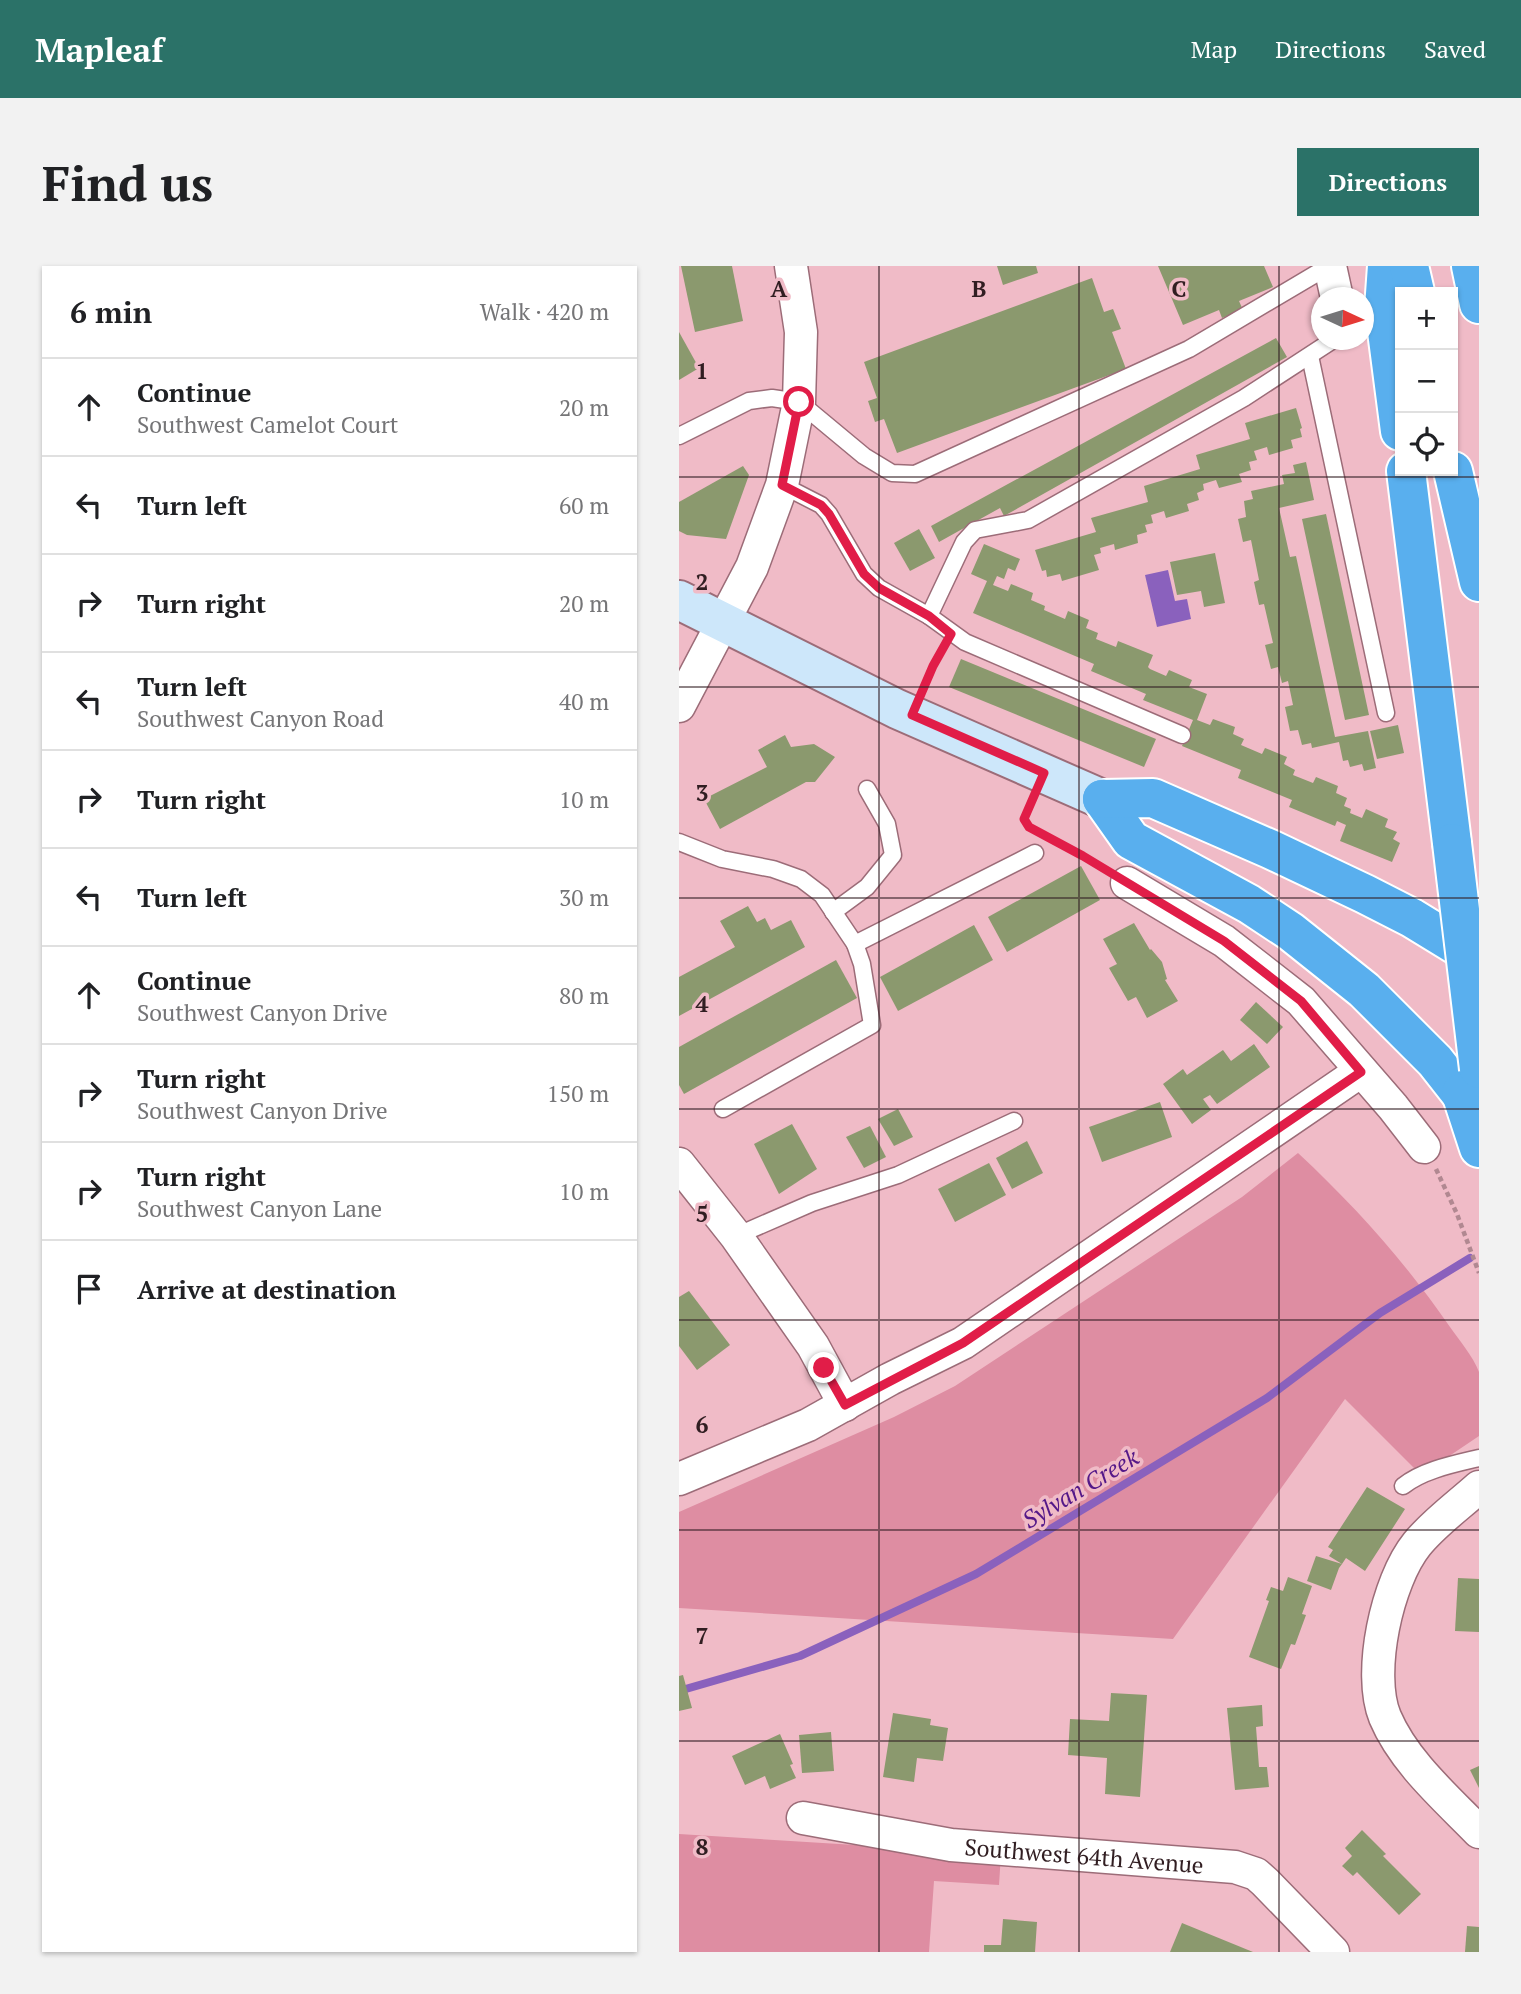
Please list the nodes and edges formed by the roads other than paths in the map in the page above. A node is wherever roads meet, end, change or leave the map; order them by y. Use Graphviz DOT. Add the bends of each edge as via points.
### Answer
graph roads {
  1 [pos="790,266"];
  2 [pos="1330,266"];
  3 [pos="1387,266"];
  4 [pos="1409,266"];
  5 [pos="1471,266"];
  6 [pos="1335,287"];
  7 [pos="1414,287"];
  8 [pos="1479,304"];
  9 [pos="1319,350"];
  10 [pos="1310,356"];
  11 [pos="799,402"];
  12 [pos="1398,413"];
  13 [pos="679,436"];
  14 [pos="1407,476"];
  15 [pos="1454,476"];
  16 [pos="782,485"];
  17 [pos="1479,582"];
  18 [pos="679,600"];
  19 [pos="929,616"];
  20 [pos="723,623"];
  21 [pos="679,706"];
  22 [pos="1386,713"];
  23 [pos="1182,736"];
  24 [pos="867,789"];
  25 [pos="1102,799"];
  26 [pos="679,842"];
  27 [pos="1035,853"];
  28 [pos="1127,883"];
  29 [pos="833,912"];
  30 [pos="855,944"];
  31 [pos="1479,959"];
  32 [pos="1361,1072"];
  33 [pos="1473,1092"];
  34 [pos="723,1109"];
  35 [pos="1014,1121"];
  36 [pos="1424,1147"];
  37 [pos="1479,1148"];
  38 [pos="679,1164"];
  39 [pos="736,1236"];
  40 [pos="845,1405"];
  41 [pos="1479,1458"];
  42 [pos="679,1479"];
  43 [pos="1403,1486"];
  44 [pos="1479,1486"];
  45 [pos="803,1818"];
  46 [pos="1479,1832"];
  47 [pos="1333,1952"];
  1 -- 11 [label="street" via="801,332"];
  2 -- 6 [label="street"];
  2 -- 11 [label="lane" via="1189,349 915,474 891,473"];
  3 -- 12 [label="highway" via="1384,308"];
  4 -- 7 [label="highway"];
  5 -- 8 [label="highway"];
  9 -- 10 [label="lane"];
  10 -- 19 [label="lane" via="1028,520 975,530 964,542"];
  10 -- 22 [label="lane"];
  11 -- 13 [label="lane" via="749,401"];
  11 -- 16 [label="street"];
  14 -- 33 [label="highway, bridge" via="1452,843"];
  15 -- 17 [label="highway"];
  16 -- 19 [label="lane" via="821,505 864,574 879,588"];
  16 -- 20 [label="street" via="754,562"];
  18 -- 20 [label="main road"];
  19 -- 23 [label="lane" via="965,642"];
  20 -- 21 [label="street"];
  20 -- 25 [label="main road" via="912,715"];
  24 -- 29 [label="lane" via="887,824 893,855 867,887"];
  25 -- 31 [label="highway" via="1153,798 1365,894"];
  25 -- 33 [label="highway" via="1131,840 1249,904 1328,959"];
  26 -- 29 [label="lane" via="722,859 801,879 822,895"];
  27 -- 30 [label="lane"];
  28 -- 32 [label="street" via="1264,970 1301,1001"];
  29 -- 30 [label="lane"];
  30 -- 34 [label="lane" via="872,1025"];
  32 -- 36 [label="street"];
  32 -- 40 [label="street" via="963,1343"];
  33 -- 37 [label="highway"];
  35 -- 39 [label="lane" via="898,1175 812,1203"];
  38 -- 39 [label="street"];
  39 -- 40 [label="street" via="813,1346"];
  40 -- 42 [label="street"];
  41 -- 43 [label="lane" via="1426,1473"];
  44 -- 46 [label="street" via="1417,1544 1402,1567 1384,1626 1378,1675 1385,1716 1395,1736 1428,1780"];
  45 -- 47 [label="street, Southwest 64th Avenue" via="951,1845 1235,1867 1265,1881"];
}
